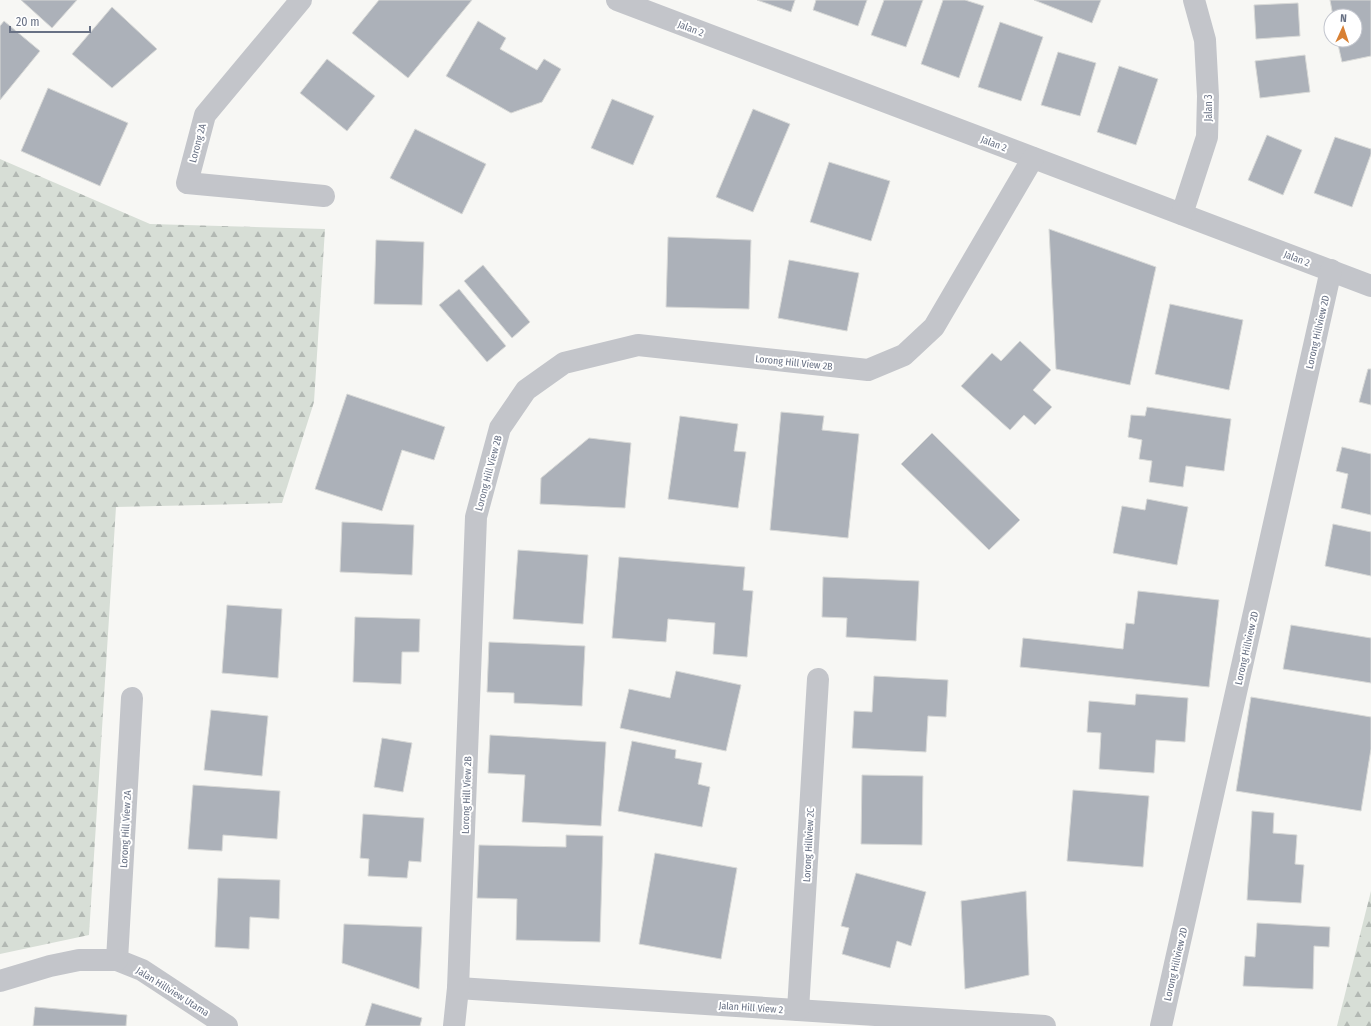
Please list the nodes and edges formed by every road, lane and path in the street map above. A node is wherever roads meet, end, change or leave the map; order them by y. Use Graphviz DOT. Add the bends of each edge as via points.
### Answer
graph roads {
  1 [pos="301,0"];
  2 [pos="617,0"];
  3 [pos="1194,0"];
  4 [pos="1033,158"];
  5 [pos="324,196"];
  6 [pos="1182,214"];
  7 [pos="1331,270"];
  8 [pos="1371,286"];
  9 [pos="818,679"];
  10 [pos="132,698"];
  11 [pos="117,960"];
  12 [pos="0,981"];
  13 [pos="458,988"];
  14 [pos="798,1010"];
  15 [pos="227,1026"];
  16 [pos="454,1026"];
  17 [pos="1045,1026"];
  18 [pos="1161,1026"];
  1 -- 5 [label="street, Lorong 2A" via="204,115 187,183"];
  2 -- 4 [label="street, Jalan 2"];
  3 -- 6 [label="street, Jalan 3" via="1205,40 1207,137"];
  4 -- 6 [label="street, Jalan 2"];
  4 -- 13 [label="street, Lorong Hill View 2B" via="934,327 904,355 868,370 638,345 564,363 526,390 500,428 476,517"];
  6 -- 7 [label="street, Jalan 2"];
  7 -- 8 [label="street, Jalan 2"];
  7 -- 18 [label="street, Lorong Hillview 2D"];
  9 -- 14 [label="street, Lorong Hillview 2C"];
  10 -- 11 [label="street, Lorong Hill View 2A"];
  11 -- 12 [label="street, Jalan Hillview Utama" via="79,960"];
  11 -- 15 [label="street, Jalan Hillview Utama" via="142,970"];
  13 -- 14 [label="street, Jalan Hill View 2"];
  13 -- 16 [label="street, Lorong Hill View 2B"];
  14 -- 17 [label="street, Jalan Hill View 2"];
}
